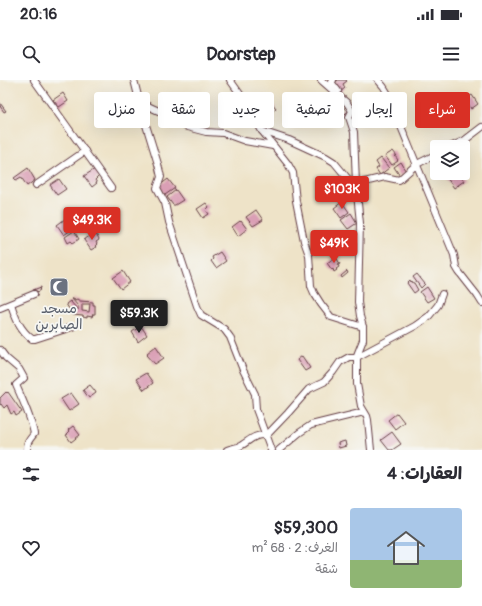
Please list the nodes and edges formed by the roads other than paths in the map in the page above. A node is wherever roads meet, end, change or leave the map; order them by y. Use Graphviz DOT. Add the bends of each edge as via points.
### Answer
graph roads {
  1 [pos="34,80"];
  2 [pos="134,80"];
  3 [pos="230,80"];
  4 [pos="321,80"];
  5 [pos="332,80"];
  6 [pos="378,80"];
  7 [pos="137,92"];
  8 [pos="334,92"];
  9 [pos="338,92"];
  10 [pos="344,101"];
  11 [pos="150,107"];
  12 [pos="147,128"];
  13 [pos="482,128"];
  14 [pos="262,131"];
  15 [pos="465,140"];
  16 [pos="273,146"];
  17 [pos="85,151"];
  18 [pos="430,158"];
  19 [pos="417,164"];
  20 [pos="356,184"];
  21 [pos="36,185"];
  22 [pos="111,188"];
  23 [pos="34,294"];
  24 [pos="442,294"];
  25 [pos="482,303"];
  26 [pos="11,304"];
  27 [pos="0,308"];
  28 [pos="72,327"];
  29 [pos="363,327"];
  30 [pos="0,350"];
  31 [pos="357,357"];
  32 [pos="364,412"];
  33 [pos="265,435"];
  34 [pos="27,450"];
  35 [pos="227,450"];
  36 [pos="271,450"];
  37 [pos="279,450"];
  38 [pos="371,450"];
  1 -- 17 [label="street"];
  2 -- 7 [label="street"];
  3 -- 14 [label="street"];
  4 -- 8 [label="street"];
  5 -- 9 [label="street"];
  6 -- 19 [label="street" via="391,99"];
  10 -- 20 [label="street" via="352,111 349,117 354,132"];
  11 -- 16 [label="street" via="187,127"];
  12 -- 33 [label="street" via="161,177 157,188 165,203 197,306 201,315 224,329 230,337 255,394 256,410"];
  13 -- 15 [label="street"];
  14 -- 16 [label="street"];
  14 -- 20 [label="street" via="290,140 326,157"];
  16 -- 29 [label="street" via="293,172 314,294 331,317"];
  17 -- 21 [label="street"];
  17 -- 22 [label="street"];
  18 -- 19 [label="street"];
  19 -- 20 [label="street" via="399,180 385,177"];
  19 -- 25 [label="street" via="454,254 456,267"];
  20 -- 29 [label="street" via="360,223 358,302"];
  23 -- 26 [label="street"];
  24 -- 31 [label="street" via="438,305 429,316"];
  26 -- 27 [label="street"];
  26 -- 28 [label="street" via="17,321 32,338"];
  29 -- 31 [label="street" via="363,340"];
  30 -- 34 [label="street" via="19,369 24,378 16,385 33,428 34,434 28,442"];
  31 -- 32 [label="street" via="357,384 360,406"];
  31 -- 33 [label="street" via="349,357 340,362 324,382 309,389 288,414"];
  32 -- 37 [label="street" via="311,425"];
  32 -- 38 [label="street" via="368,420"];
  33 -- 35 [label="street" via="260,434 241,446"];
  33 -- 36 [label="street"];
}
